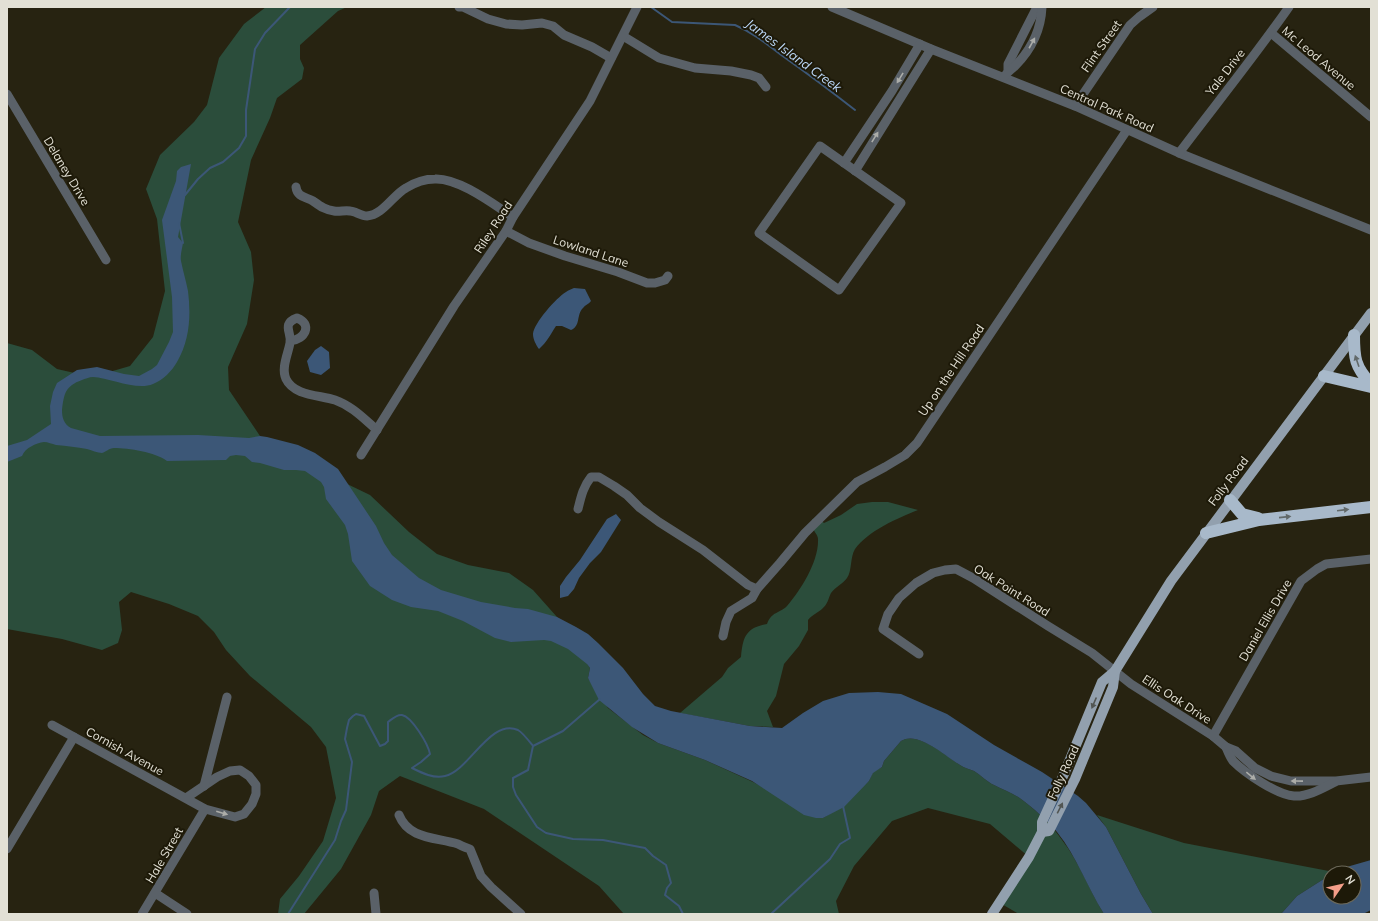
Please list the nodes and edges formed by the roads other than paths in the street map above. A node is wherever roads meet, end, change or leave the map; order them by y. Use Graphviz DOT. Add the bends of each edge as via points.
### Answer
graph roads {
  1 [pos="458,7"];
  2 [pos="637,7"];
  3 [pos="832,7"];
  4 [pos="1038,7"];
  5 [pos="1042,7"];
  6 [pos="1154,7"];
  7 [pos="1289,7"];
  8 [pos="1271,33"];
  9 [pos="623,36"];
  10 [pos="920,44"];
  11 [pos="930,49"];
  12 [pos="611,58"];
  13 [pos="1006,74"];
  14 [pos="766,87"];
  15 [pos="7,94"];
  16 [pos="1074,106"];
  17 [pos="1371,117"];
  18 [pos="1127,130"];
  19 [pos="1180,153"];
  20 [pos="844,163"];
  21 [pos="855,171"];
  22 [pos="296,187"];
  23 [pos="513,217"];
  24 [pos="1371,230"];
  25 [pos="506,231"];
  26 [pos="106,260"];
  27 [pos="668,276"];
  28 [pos="1371,313"];
  29 [pos="1354,335"];
  30 [pos="290,341"];
  31 [pos="1324,376"];
  32 [pos="1371,385"];
  33 [pos="377,430"];
  34 [pos="361,455"];
  35 [pos="1230,500"];
  36 [pos="1371,507"];
  37 [pos="578,509"];
  38 [pos="1263,520"];
  39 [pos="1206,533"];
  40 [pos="1371,559"];
  41 [pos="757,589"];
  42 [pos="724,636"];
  43 [pos="919,654"];
  44 [pos="1115,671"];
  45 [pos="227,697"];
  46 [pos="52,724"];
  47 [pos="1213,736"];
  48 [pos="74,737"];
  49 [pos="1226,747"];
  50 [pos="1371,777"];
  51 [pos="1336,781"];
  52 [pos="204,786"];
  53 [pos="186,798"];
  54 [pos="205,809"];
  55 [pos="398,815"];
  56 [pos="1042,832"];
  57 [pos="7,849"];
  58 [pos="155,893"];
  59 [pos="374,893"];
  60 [pos="142,914"];
  61 [pos="187,914"];
  62 [pos="376,914"];
  63 [pos="521,914"];
  64 [pos="992,914"];
  1 -- 12 [label="street" via="506,24 542,23 553,26 564,35"];
  2 -- 9 [label="street, Riley Road"];
  3 -- 10 [label="street, Central Park Road"];
  4 -- 13 [label="street" via="1008,64"];
  13 -- 5 [label="street, one-way" via="1029,49 1037,34"];
  6 -- 16 [label="street, Flint Street" via="1130,25"];
  7 -- 8 [label="street, Yale Drive"];
  8 -- 17 [label="street, Mc Leod Avenue"];
  8 -- 19 [label="street, Yale Drive"];
  9 -- 12 [label="street, Riley Road"];
  9 -- 14 [label="street" via="659,58 695,68 731,70 751,75 759,78"];
  10 -- 11 [label="street, Central Park Road"];
  10 -- 20 [label="street, one-way"];
  11 -- 13 [label="street, Central Park Road"];
  21 -- 11 [label="street, one-way"];
  12 -- 23 [label="street, Riley Road" via="590,101"];
  13 -- 16 [label="street, Central Park Road"];
  15 -- 26 [label="street, Delaney Drive"];
  16 -- 18 [label="street, Central Park Road"];
  18 -- 19 [label="street, Central Park Road"];
  18 -- 41 [label="street, Up on the Hill Road" via="917,443 905,455 857,482 847,491 802,535"];
  19 -- 24 [label="street, Central Park Road"];
  20 -- 21 [label="street"];
  20 -- 21 [label="street" via="820,146 759,233 839,290 901,203"];
  22 -- 23 [label="street" via="301,196 324,209 350,211 367,216 378,212 406,188 421,181 436,179 469,189"];
  23 -- 25 [label="street, Riley Road"];
  25 -- 27 [label="street, Lowland Lane" via="529,243 647,283 660,282"];
  25 -- 33 [label="street, Riley Road" via="446,318"];
  28 -- 29 [label="main road, Folly Road"];
  29 -- 31 [label="main road, Folly Road"];
  32 -- 29 [label="highway, one-way" via="1357,365"];
  30 -- 33 [label="street" via="285,372 286,379 292,386 351,408"];
  31 -- 32 [label="highway"];
  31 -- 35 [label="main road, Folly Road"];
  33 -- 34 [label="street, Riley Road"];
  35 -- 38 [label="highway" via="1242,514"];
  35 -- 39 [label="main road, Folly Road"];
  38 -- 36 [label="highway, one-way"];
  37 -- 41 [label="street" via="585,484 592,477 599,477 627,495 659,522"];
  38 -- 39 [label="highway"];
  39 -- 44 [label="main road, Folly Road" via="1165,589"];
  40 -- 47 [label="street, Daniel Ellis Drive" via="1326,564 1301,581"];
  41 -- 42 [label="street, Up on the Hill Road" via="752,598 731,612"];
  43 -- 44 [label="street, Oak Point Road" via="884,629 888,614 899,598 916,583 933,573 956,569 1092,653"];
  44 -- 47 [label="street, Ellis Oak Drive"];
  44 -- 56 [label="main road, Folly Road, one-way" via="1102,682 1042,822"];
  56 -- 44 [label="main road, Folly Road, one-way" via="1049,831 1075,779 1113,687"];
  45 -- 52 [label="street"];
  46 -- 48 [label="street, Cornish Avenue"];
  47 -- 49 [label="street, Ellis Oak Drive"];
  48 -- 53 [label="street, Cornish Avenue"];
  48 -- 57 [label="street"];
  51 -- 49 [label="street, Ellis Oak Drive, one-way" via="1291,781 1271,776 1255,768 1236,751"];
  49 -- 51 [label="street, Ellis Oak Drive, one-way" via="1232,760 1259,782 1294,796 1308,794"];
  50 -- 51 [label="street, Ellis Oak Drive"];
  52 -- 53 [label="street, Cornish Avenue"];
  54 -- 52 [label="street, Cornish Avenue, one-way" via="235,817 244,814 252,804 256,785 240,770 230,771"];
  53 -- 54 [label="street, Cornish Avenue"];
  54 -- 58 [label="street, Hale Street"];
  55 -- 63 [label="street" via="410,831 458,844 470,850 481,876"];
  56 -- 64 [label="main road, Folly Road"];
  58 -- 60 [label="street, Hale Street"];
  58 -- 61 [label="street"];
  59 -- 62 [label="street"];
}
